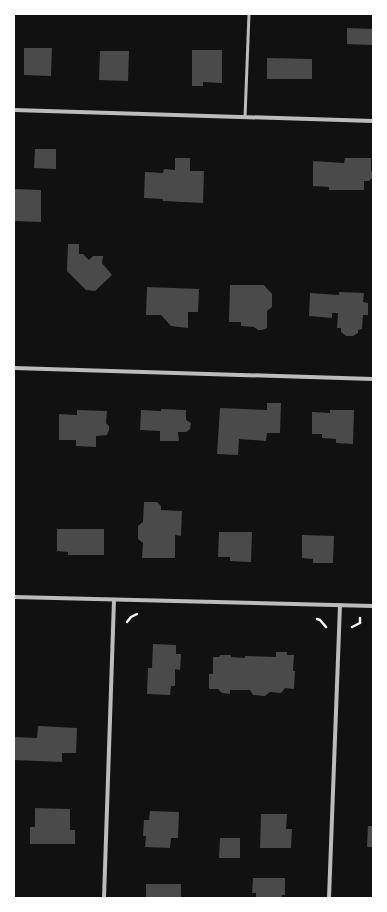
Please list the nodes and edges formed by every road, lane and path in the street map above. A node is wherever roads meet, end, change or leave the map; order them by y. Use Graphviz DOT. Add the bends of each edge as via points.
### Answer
graph roads {
  1 [pos="249,14"];
  2 [pos="14,110"];
  3 [pos="245,118"];
  4 [pos="373,121"];
  5 [pos="14,368"];
  6 [pos="373,379"];
  7 [pos="14,597"];
  8 [pos="114,600"];
  9 [pos="340,605"];
  10 [pos="373,606"];
  11 [pos="104,898"];
  12 [pos="329,898"];
  1 -- 3 [label="lane"];
  2 -- 3 [label="street"];
  3 -- 4 [label="street"];
  5 -- 6 [label="street"];
  7 -- 8 [label="street"];
  8 -- 9 [label="street"];
  8 -- 11 [label="street"];
  9 -- 10 [label="street"];
  9 -- 12 [label="street"];
}
